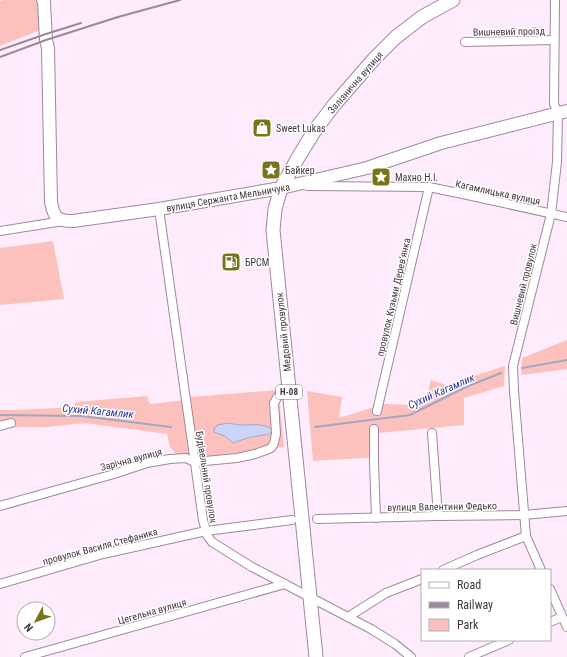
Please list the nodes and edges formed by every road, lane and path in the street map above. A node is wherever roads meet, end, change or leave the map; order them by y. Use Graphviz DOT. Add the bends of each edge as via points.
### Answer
graph roads {
  1 [pos="453,0"];
  2 [pos="554,0"];
  3 [pos="44,1"];
  4 [pos="554,40"];
  5 [pos="464,42"];
  6 [pos="562,112"];
  7 [pos="429,187"];
  8 [pos="281,188"];
  9 [pos="159,209"];
  10 [pos="551,214"];
  11 [pos="567,217"];
  12 [pos="64,221"];
  13 [pos="0,231"];
  14 [pos="289,387"];
  15 [pos="377,411"];
  16 [pos="11,423"];
  17 [pos="0,426"];
  18 [pos="374,428"];
  19 [pos="432,433"];
  20 [pos="194,462"];
  21 [pos="0,506"];
  22 [pos="567,512"];
  23 [pos="524,515"];
  24 [pos="438,516"];
  25 [pos="376,518"];
  26 [pos="317,519"];
  27 [pos="292,520"];
  28 [pos="206,530"];
  29 [pos="526,536"];
  30 [pos="445,569"];
  31 [pos="541,569"];
  32 [pos="421,579"];
  33 [pos="0,584"];
  34 [pos="285,584"];
  35 [pos="551,591"];
  36 [pos="310,597"];
  37 [pos="564,615"];
  38 [pos="348,617"];
  39 [pos="551,622"];
  40 [pos="567,627"];
  41 [pos="506,641"];
  42 [pos="24,657"];
  43 [pos="316,657"];
  44 [pos="411,657"];
  45 [pos="469,657"];
  1 -- 8 [label="main road, Залізнична вулиця / Н-08" via="422,17 396,37 374,60 315,130"];
  2 -- 4 [label="street, Вишневий провулок"];
  3 -- 12 [label="street" via="48,48 51,202 56,217"];
  4 -- 5 [label="street, Вишневий проїзд"];
  4 -- 6 [label="street, Вишневий провулок" via="554,104"];
  6 -- 8 [label="street, вулиця Сержанта Мельничука" via="441,143 367,168"];
  6 -- 10 [label="street, Вишневий провулок"];
  7 -- 8 [label="street, Кагамлицька вулиця"];
  7 -- 10 [label="street, Кагамлицька вулиця"];
  7 -- 15 [label="street, провулок Кузьми Деревʼянка"];
  8 -- 9 [label="street, вулиця Сержанта Мельничука"];
  8 -- 14 [label="main road, Медовий провулок / Н-08" via="273,230"];
  9 -- 12 [label="street, вулиця Сержанта Мельничука"];
  9 -- 20 [label="street, Будівельний провулок"];
  10 -- 11 [label="street, Кагамлицька вулиця"];
  10 -- 23 [label="street, Вишневий провулок" via="513,366"];
  12 -- 13 [label="street, вулиця Сержанта Мельничука"];
  14 -- 20 [label="street, Зарічна вулиця" via="274,403 276,434 269,450 236,458"];
  14 -- 36 [label="main road, Медовий провулок / Н-08"];
  16 -- 17 [label="street"];
  18 -- 25 [label="street"];
  19 -- 24 [label="street"];
  20 -- 21 [label="street, Зарічна вулиця" via="186,458 147,463"];
  20 -- 28 [label="street, Будівельний провулок" via="202,520"];
  22 -- 23 [label="street, вулиця Валентини Федько"];
  23 -- 24 [label="street, вулиця Валентини Федько"];
  23 -- 29 [label="street, Вишневий провулок"];
  24 -- 25 [label="street, вулиця Валентини Федько"];
  25 -- 26 [label="street, вулиця Валентини Федько"];
  27 -- 28 [label="street"];
  28 -- 33 [label="street, провулок Василя Стефаника" via="103,554"];
  28 -- 34 [label="street, Будівельний провулок" via="212,542"];
  29 -- 30 [label="street"];
  29 -- 31 [label="street, Вишневий провулок"];
  32 -- 38 [label="street" via="386,593"];
  34 -- 36 [label="street, Будівельний провулок"];
  34 -- 42 [label="street, Цегельна вулиця"];
  35 -- 37 [label="street"];
  36 -- 38 [label="street, Будівельний провулок"];
  36 -- 43 [label="main road, Н-08"];
  37 -- 39 [label="street"];
  37 -- 40 [label="street"];
  38 -- 44 [label="street, Будівельний провулок" via="371,628"];
  41 -- 45 [label="street"];
}
